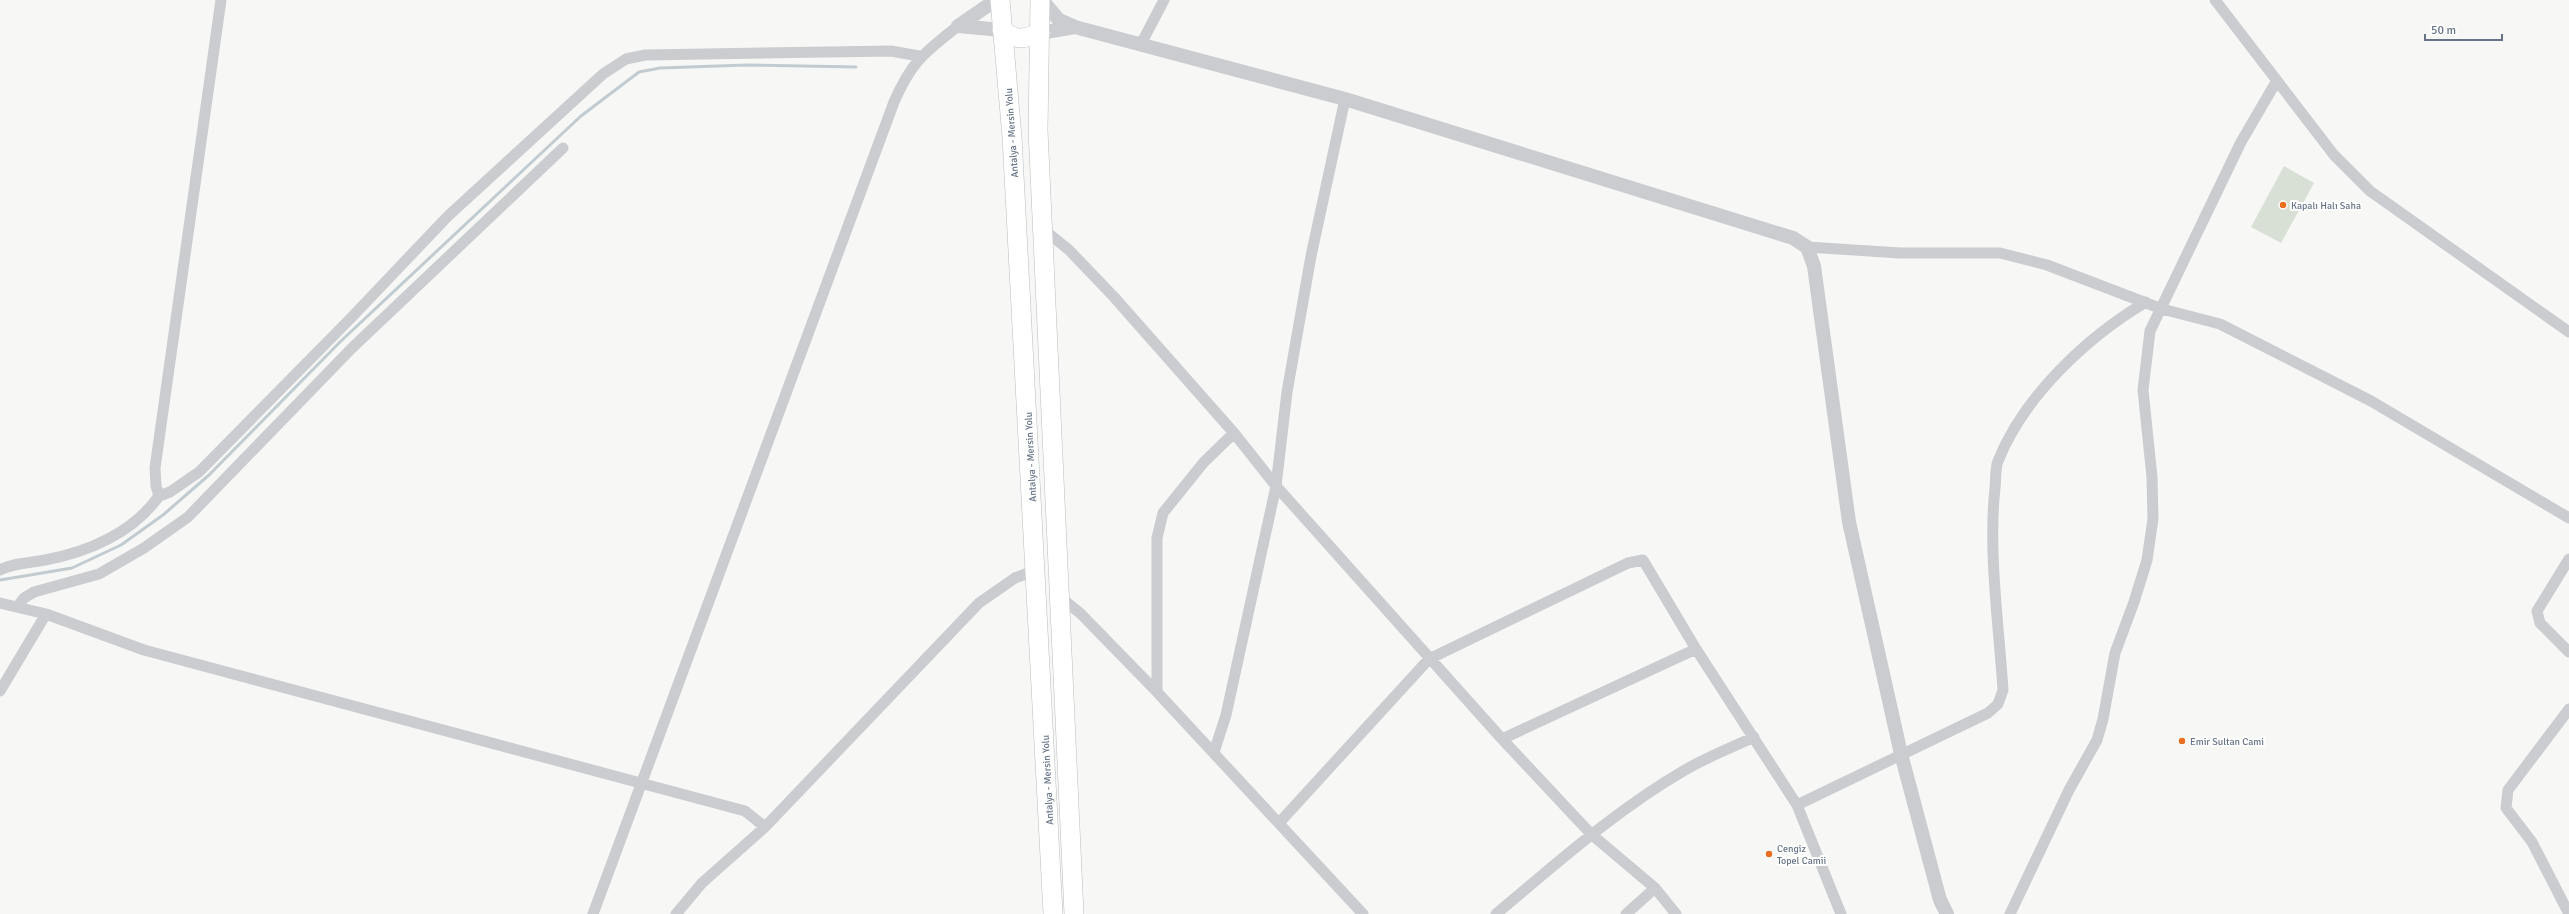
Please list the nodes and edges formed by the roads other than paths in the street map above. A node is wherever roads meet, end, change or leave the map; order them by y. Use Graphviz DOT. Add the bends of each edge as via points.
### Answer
graph roads {
  1 [pos="221,0"];
  2 [pos="996,0"];
  3 [pos="1000,0"];
  4 [pos="1041,0"];
  5 [pos="1164,0"];
  6 [pos="2215,0"];
  7 [pos="958,26"];
  8 [pos="1075,27"];
  9 [pos="1002,30"];
  10 [pos="1040,34"];
  11 [pos="1141,44"];
  12 [pos="919,56"];
  13 [pos="2276,82"];
  14 [pos="1345,99"];
  15 [pos="562,148"];
  16 [pos="1042,230"];
  17 [pos="1807,247"];
  18 [pos="2146,302"];
  19 [pos="2162,309"];
  20 [pos="2569,332"];
  21 [pos="1234,433"];
  22 [pos="1276,486"];
  23 [pos="159,496"];
  24 [pos="2569,518"];
  25 [pos="2569,559"];
  26 [pos="0,570"];
  27 [pos="1036,570"];
  28 [pos="1058,596"];
  29 [pos="0,603"];
  30 [pos="18,606"];
  31 [pos="46,614"];
  32 [pos="1696,648"];
  33 [pos="2569,652"];
  34 [pos="1429,659"];
  35 [pos="0,691"];
  36 [pos="1158,692"];
  37 [pos="2569,709"];
  38 [pos="1754,737"];
  39 [pos="1502,739"];
  40 [pos="1214,752"];
  41 [pos="1901,754"];
  42 [pos="641,785"];
  43 [pos="1797,805"];
  44 [pos="1280,823"];
  45 [pos="765,827"];
  46 [pos="1591,834"];
  47 [pos="1655,888"];
  48 [pos="593,914"];
  49 [pos="676,914"];
  50 [pos="1053,914"];
  51 [pos="1074,914"];
  52 [pos="1363,914"];
  53 [pos="1496,914"];
  54 [pos="1626,914"];
  55 [pos="1676,914"];
  56 [pos="1841,914"];
  57 [pos="1947,914"];
  58 [pos="2010,914"];
  59 [pos="2569,914"];
  1 -- 23 [label="street" via="155,468"];
  2 -- 7 [label="street"];
  3 -- 9 [label="highway, Antalya - Mersin Yolu"];
  4 -- 8 [label="street" via="1059,20"];
  4 -- 10 [label="highway, Antalya - Mersin Yolu"];
  5 -- 11 [label="street"];
  6 -- 13 [label="street"];
  7 -- 9 [label="street"];
  7 -- 12 [label="street"];
  8 -- 10 [label="street"];
  8 -- 11 [label="street"];
  9 -- 10 [label="highway" via="1020,40"];
  9 -- 27 [label="highway, Antalya - Mersin Yolu" via="1012,137"];
  10 -- 16 [label="highway, Antalya - Mersin Yolu" via="1038,130"];
  11 -- 14 [label="street"];
  12 -- 23 [label="street" via="891,51 645,55 626,59 603,74 448,216 350,320 198,472 170,492"];
  12 -- 42 [label="street" via="903,80 894,102"];
  13 -- 19 [label="street" via="2241,142"];
  13 -- 20 [label="street" via="2334,155 2370,191"];
  14 -- 17 [label="street" via="1792,238"];
  14 -- 22 [label="street" via="1311,256 1287,392"];
  15 -- 30 [label="street" via="352,348 188,517 144,548 98,574 34,592 24,598"];
  16 -- 21 [label="street" via="1069,250 1114,296"];
  16 -- 28 [label="highway, Antalya - Mersin Yolu"];
  17 -- 18 [label="street" via="1900,253 2000,253 2048,265"];
  17 -- 41 [label="street" via="1814,266 1848,522"];
  18 -- 19 [label="street"];
  18 -- 41 [label="street" via="2116,320 2058,372 2026,411 1998,462 1992,515 2003,690 1998,704 1988,713"];
  19 -- 24 [label="street" via="2220,324 2371,401"];
  19 -- 58 [label="street" via="2150,331 2144,363 2143,390 2152,477 2153,519 2146,560 2115,653 2097,740 2069,790"];
  21 -- 22 [label="street"];
  21 -- 36 [label="street" via="1204,462 1163,513 1157,538"];
  22 -- 34 [label="street"];
  22 -- 40 [label="street" via="1226,715"];
  23 -- 26 [label="street" via="149,510 122,531 96,545 63,557 11,565"];
  25 -- 33 [label="street" via="2537,612 2540,623"];
  27 -- 45 [label="street" via="1015,578 979,603"];
  27 -- 50 [label="highway, Antalya - Mersin Yolu"];
  28 -- 36 [label="street" via="1081,614"];
  28 -- 51 [label="highway, Antalya - Mersin Yolu"];
  29 -- 30 [label="street"];
  30 -- 31 [label="street"];
  31 -- 35 [label="street"];
  31 -- 42 [label="street" via="144,650"];
  32 -- 34 [label="street" via="1643,560 1628,563"];
  32 -- 38 [label="street"];
  32 -- 39 [label="street"];
  34 -- 39 [label="street"];
  34 -- 44 [label="street"];
  36 -- 40 [label="street"];
  37 -- 59 [label="street" via="2508,790 2506,808 2532,842"];
  38 -- 43 [label="street"];
  38 -- 46 [label="street" via="1686,770"];
  39 -- 46 [label="street"];
  40 -- 44 [label="street"];
  41 -- 43 [label="street"];
  41 -- 57 [label="street" via="1940,900"];
  42 -- 45 [label="street" via="745,811"];
  42 -- 48 [label="street"];
  43 -- 56 [label="street"];
  44 -- 52 [label="street"];
  45 -- 49 [label="street" via="702,883"];
  46 -- 47 [label="street"];
  46 -- 53 [label="street"];
  47 -- 54 [label="street"];
  47 -- 55 [label="street"];
}
